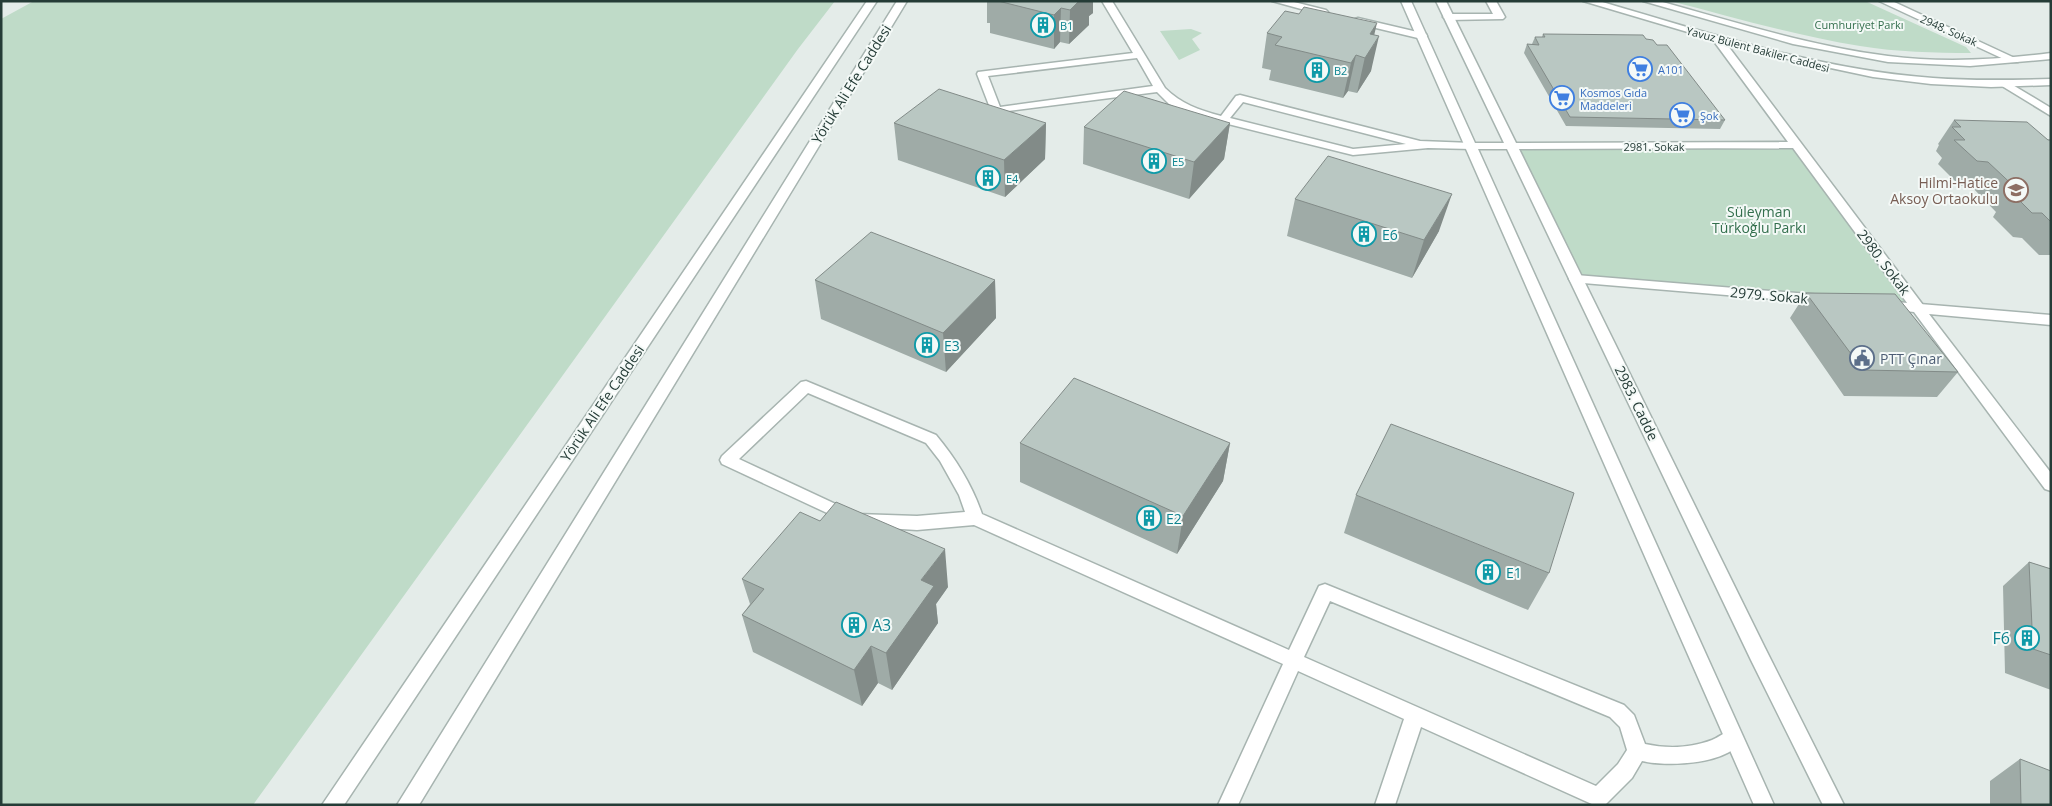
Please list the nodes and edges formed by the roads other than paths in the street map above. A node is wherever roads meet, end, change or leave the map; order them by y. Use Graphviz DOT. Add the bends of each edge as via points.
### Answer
graph roads {
  1 [pos="872,1"];
  2 [pos="902,1"];
  3 [pos="1106,1"];
  4 [pos="1277,1"];
  5 [pos="1406,1"];
  6 [pos="1441,1"];
  7 [pos="1491,1"];
  8 [pos="1588,1"];
  9 [pos="1648,1"];
  10 [pos="1884,1"];
  11 [pos="1448,17"];
  12 [pos="1422,36"];
  13 [pos="1718,40"];
  14 [pos="1139,55"];
  15 [pos="2051,56"];
  16 [pos="2014,60"];
  17 [pos="2051,82"];
  18 [pos="2006,84"];
  19 [pos="1159,88"];
  20 [pos="2051,113"];
  21 [pos="1222,120"];
  22 [pos="1425,145"];
  23 [pos="1797,145"];
  24 [pos="1472,146"];
  25 [pos="1512,146"];
  26 [pos="1576,279"];
  27 [pos="1830,300"];
  28 [pos="1869,304"];
  29 [pos="1918,308"];
  30 [pos="2051,320"];
  31 [pos="2051,485"];
  32 [pos="975,518"];
  33 [pos="1294,660"];
  34 [pos="1416,715"];
  35 [pos="1733,738"];
  36 [pos="1637,751"];
  37 [pos="332,805"];
  38 [pos="407,805"];
  39 [pos="1228,805"];
  40 [pos="1386,805"];
  41 [pos="1764,805"];
  42 [pos="1834,805"];
  1 -- 37 [label="street, Yörük Ali Efe Caddesi"];
  2 -- 38 [label="street, Yörük Ali Efe Caddesi"];
  3 -- 14 [label="street"];
  4 -- 12 [label="street"];
  5 -- 12 [label="street"];
  6 -- 11 [label="street, 2983. Cadde"];
  7 -- 11 [label="street" via="1500,17"];
  8 -- 13 [label="street, Yavuz Bülent Bakiler Caddesi"];
  9 -- 16 [label="street, Yavuz Bülent Bakiler Caddesi" via="1766,33 1866,55 1926,61"];
  10 -- 16 [label="street, 2948. Sokak"];
  11 -- 25 [label="street, 2983. Cadde"];
  12 -- 24 [label="street"];
  13 -- 18 [label="street, Yavuz Bülent Bakiler Caddesi" via="1783,58 1854,72 1937,82"];
  13 -- 23 [label="street, 2980. Sokak"];
  14 -- 19 [label="street"];
  14 -- 19 [label="street" via="982,74 996,111"];
  15 -- 16 [label="street, Yavuz Bülent Bakiler Caddesi"];
  17 -- 18 [label="street, Yavuz Bülent Bakiler Caddesi"];
  18 -- 20 [label="street"];
  19 -- 21 [label="street" via="1184,108"];
  21 -- 22 [label="street" via="1353,152"];
  21 -- 22 [label="street" via="1240,98"];
  22 -- 24 [label="street, 2981. Sokak"];
  23 -- 25 [label="street, 2981. Sokak"];
  23 -- 29 [label="street, 2980. Sokak"];
  24 -- 25 [label="street, 2981. Sokak"];
  24 -- 35 [label="street"];
  25 -- 26 [label="street, 2983. Cadde"];
  26 -- 27 [label="street, 2979. Sokak"];
  26 -- 42 [label="street, 2983. Cadde"];
  28 -- 29 [label="street"];
  29 -- 30 [label="street"];
  29 -- 31 [label="street, 2980. Sokak"];
  32 -- 32 [label="street" via="967,494 946,457 931,439 806,386 728,460 855,520 917,523"];
  32 -- 33 [label="street"];
  33 -- 34 [label="street"];
  33 -- 36 [label="street" via="1325,591 1617,712 1628,721"];
  33 -- 39 [label="street"];
  34 -- 36 [label="street" via="1599,797 1625,771"];
  34 -- 40 [label="street"];
  35 -- 36 [label="street" via="1714,748 1686,755"];
  35 -- 41 [label="street"];
}
